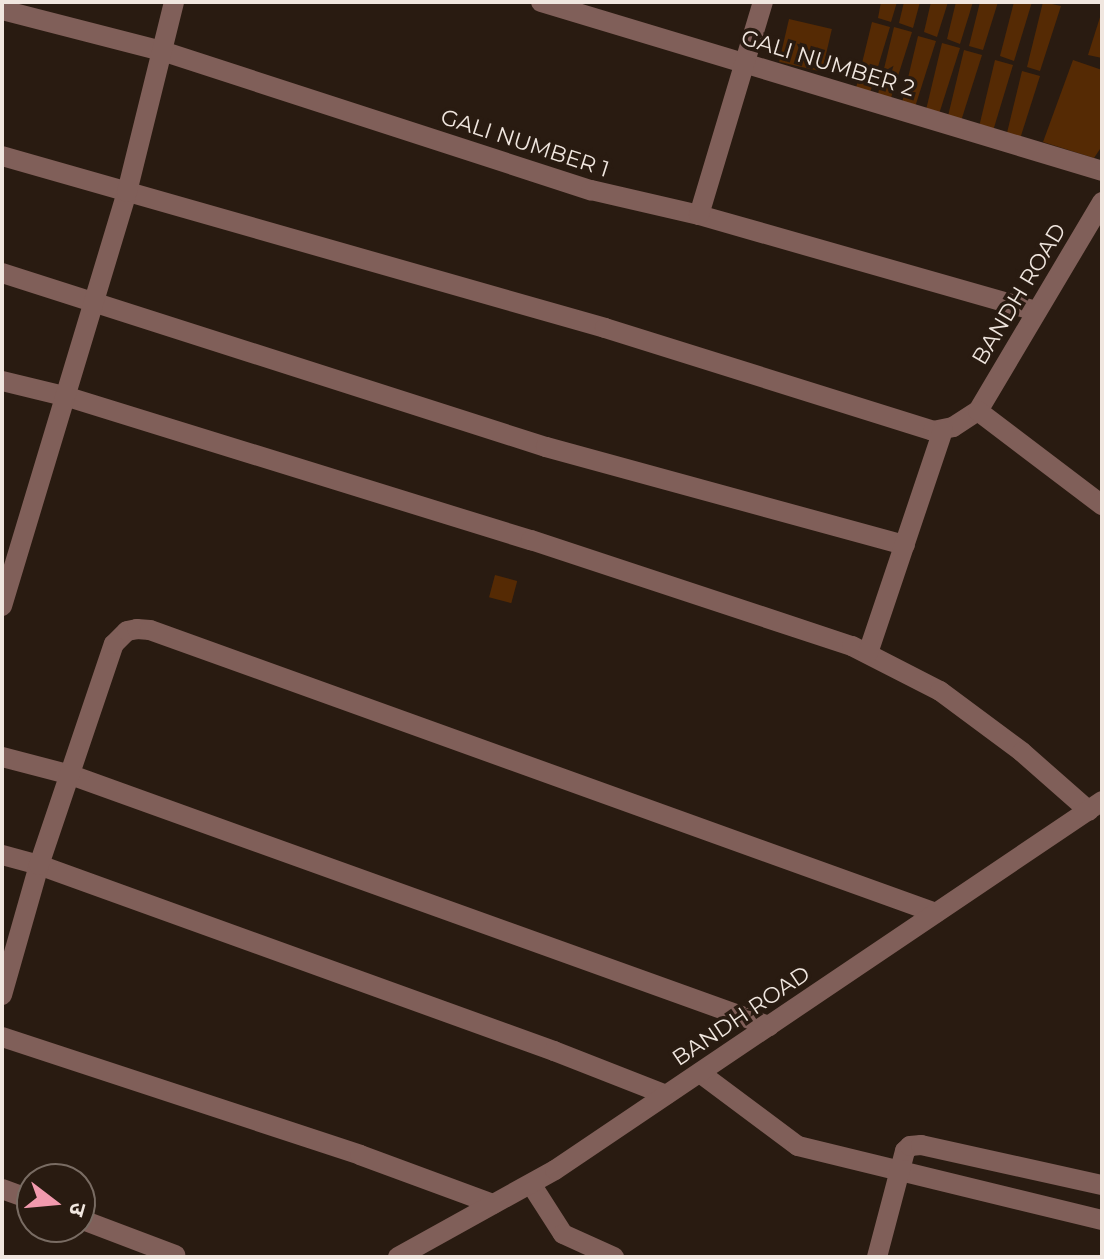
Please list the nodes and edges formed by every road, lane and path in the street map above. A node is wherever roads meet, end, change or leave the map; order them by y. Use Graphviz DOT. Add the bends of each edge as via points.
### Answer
graph roads {
  1 [pos="174,2"];
  2 [pos="541,2"];
  3 [pos="763,2"];
  4 [pos="2,10"];
  5 [pos="162,51"];
  6 [pos="744,62"];
  7 [pos="2,156"];
  8 [pos="1102,171"];
  9 [pos="127,192"];
  10 [pos="1102,202"];
  11 [pos="699,215"];
  12 [pos="2,273"];
  13 [pos="96,302"];
  14 [pos="1036,311"];
  15 [pos="2,381"];
  16 [pos="68,397"];
  17 [pos="978,411"];
  18 [pos="943,430"];
  19 [pos="1102,505"];
  20 [pos="905,545"];
  21 [pos="11,549"];
  22 [pos="2,606"];
  23 [pos="868,653"];
  24 [pos="2,757"];
  25 [pos="71,775"];
  26 [pos="1095,806"];
  27 [pos="2,855"];
  28 [pos="39,865"];
  29 [pos="936,913"];
  30 [pos="5,972"];
  31 [pos="2,995"];
  32 [pos="769,1026"];
  33 [pos="2,1037"];
  34 [pos="700,1073"];
  35 [pos="666,1095"];
  36 [pos="899,1174"];
  37 [pos="531,1184"];
  38 [pos="1102,1185"];
  39 [pos="493,1204"];
  40 [pos="1102,1220"];
  41 [pos="96,1225"];
  42 [pos="175,1255"];
  43 [pos="398,1257"];
  44 [pos="614,1257"];
  45 [pos="877,1257"];
  1 -- 5 [label="street"];
  2 -- 6 [label="street, GALI NUMBER 2"];
  3 -- 6 [label="street"];
  4 -- 5 [label="street, GALI NUMBER 1"];
  5 -- 9 [label="street"];
  5 -- 11 [label="street, GALI NUMBER 1" via="591,190"];
  6 -- 8 [label="street, GALI NUMBER 2"];
  6 -- 11 [label="street"];
  7 -- 9 [label="street"];
  9 -- 13 [label="street"];
  9 -- 18 [label="street" via="605,328 916,428"];
  10 -- 14 [label="street, BANDH ROAD"];
  11 -- 14 [label="street, GALI NUMBER 1"];
  12 -- 13 [label="street"];
  13 -- 16 [label="street"];
  13 -- 20 [label="street" via="546,447"];
  14 -- 17 [label="street, BANDH ROAD"];
  15 -- 16 [label="street"];
  16 -- 21 [label="street"];
  16 -- 23 [label="street" via="531,540"];
  17 -- 18 [label="street"];
  17 -- 19 [label="street"];
  18 -- 20 [label="street"];
  20 -- 23 [label="street"];
  21 -- 22 [label="street"];
  23 -- 26 [label="street" via="940,691"];
  24 -- 25 [label="street"];
  25 -- 28 [label="street"];
  25 -- 29 [label="street" via="114,644 127,631 150,630"];
  25 -- 32 [label="street"];
  26 -- 29 [label="street, BANDH ROAD"];
  27 -- 28 [label="street"];
  28 -- 30 [label="street"];
  28 -- 35 [label="street"];
  29 -- 32 [label="street, BANDH ROAD"];
  30 -- 31 [label="street"];
  32 -- 34 [label="street, BANDH ROAD"];
  33 -- 39 [label="street"];
  34 -- 35 [label="street, BANDH ROAD"];
  34 -- 36 [label="street" via="798,1146"];
  35 -- 37 [label="street, BANDH ROAD"];
  36 -- 38 [label="street" via="906,1149 921,1145"];
  36 -- 40 [label="street"];
  36 -- 45 [label="street"];
  37 -- 39 [label="street, BANDH ROAD"];
  37 -- 44 [label="street" via="563,1234"];
  39 -- 43 [label="street, BANDH ROAD"];
  41 -- 42 [label="street"];
}
